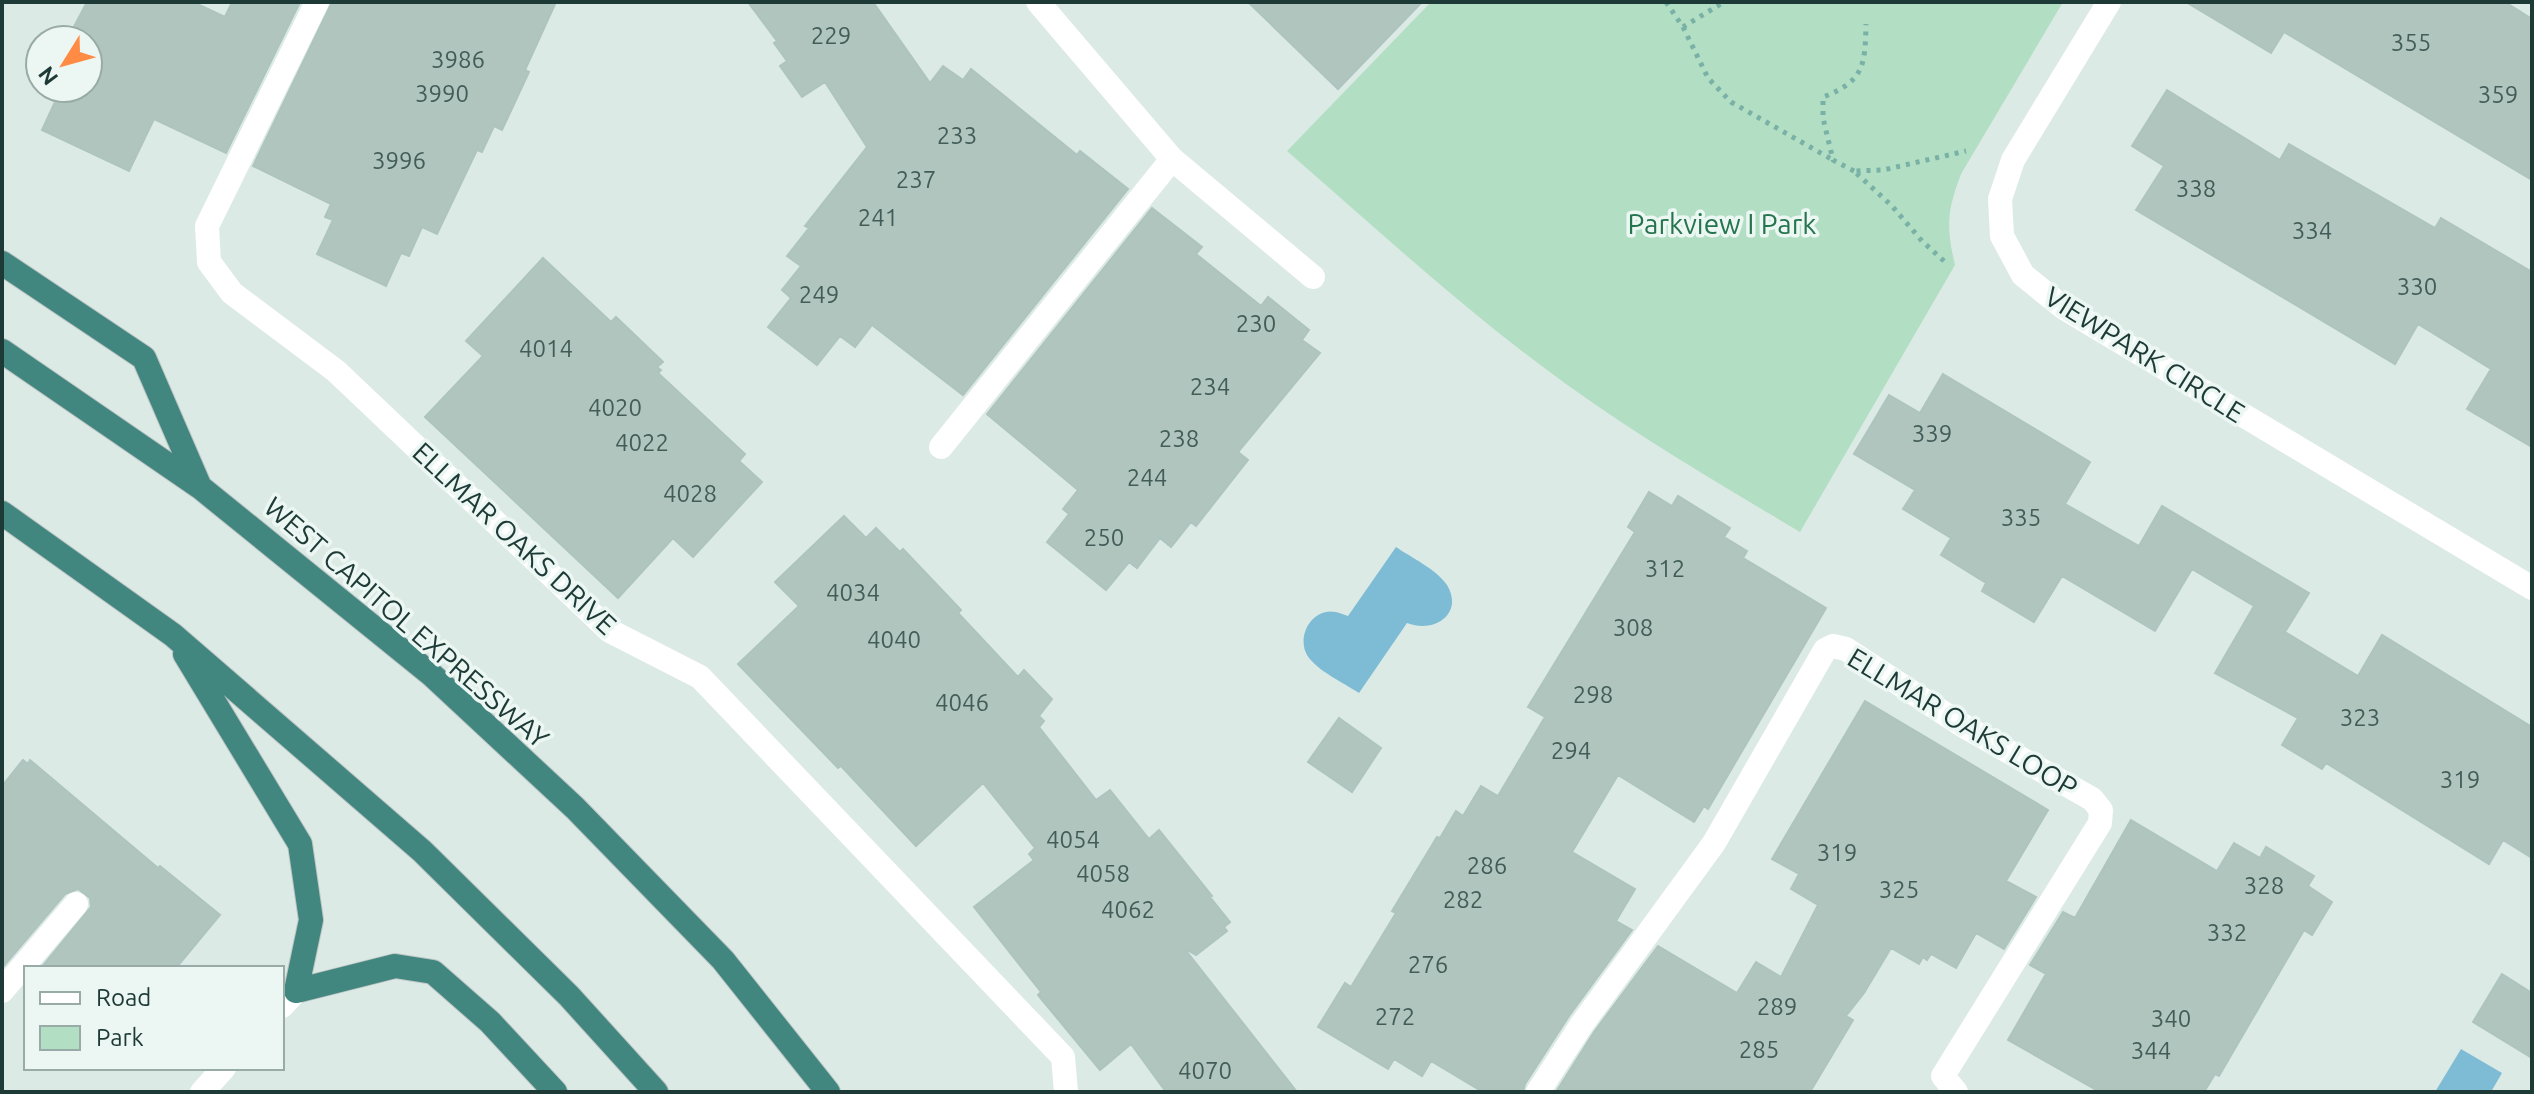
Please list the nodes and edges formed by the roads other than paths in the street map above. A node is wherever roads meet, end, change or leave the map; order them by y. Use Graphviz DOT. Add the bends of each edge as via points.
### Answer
graph roads {
  1 [pos="317,2"];
  2 [pos="1038,2"];
  3 [pos="2109,2"];
  4 [pos="1172,159"];
  5 [pos="2,263"];
  6 [pos="1313,277"];
  7 [pos="2,351"];
  8 [pos="941,447"];
  9 [pos="200,487"];
  10 [pos="2,513"];
  11 [pos="2532,588"];
  12 [pos="173,635"];
  13 [pos="76,904"];
  14 [pos="2,991"];
  15 [pos="289,999"];
  16 [pos="222,1070"];
  17 [pos="202,1092"];
  18 [pos="555,1092"];
  19 [pos="656,1092"];
  20 [pos="828,1092"];
  21 [pos="1066,1092"];
  22 [pos="1538,1092"];
  23 [pos="1956,1092"];
  1 -- 21 [label="street, ELLMAR OAKS DRIVE" via="207,226 209,262 232,293 336,371 610,631 700,677 1063,1057"];
  2 -- 4 [label="street"];
  3 -- 11 [label="street, VIEWPARK CIRCLE" via="2013,160 2000,199 2002,236 2023,275 2064,308"];
  4 -- 6 [label="street"];
  4 -- 8 [label="street"];
  5 -- 9 [label="highway" via="144,358"];
  7 -- 9 [label="highway, WEST CAPITOL EXPRESSWAY"];
  9 -- 20 [label="highway, WEST CAPITOL EXPRESSWAY" via="432,675 575,808 723,960"];
  10 -- 12 [label="highway"];
  12 -- 15 [label="highway" via="300,844 311,920"];
  12 -- 19 [label="highway" via="422,851 569,996"];
  13 -- 14 [label="street"];
  15 -- 18 [label="highway" via="366,971 395,966 433,972 490,1022"];
  16 -- 17 [label="street"];
  22 -- 23 [label="street, ELLMAR OAKS LOOP" via="1714,843 1825,650 1833,646 1846,649 1962,725 2092,799 2101,810 2100,823 1943,1076"];
}
